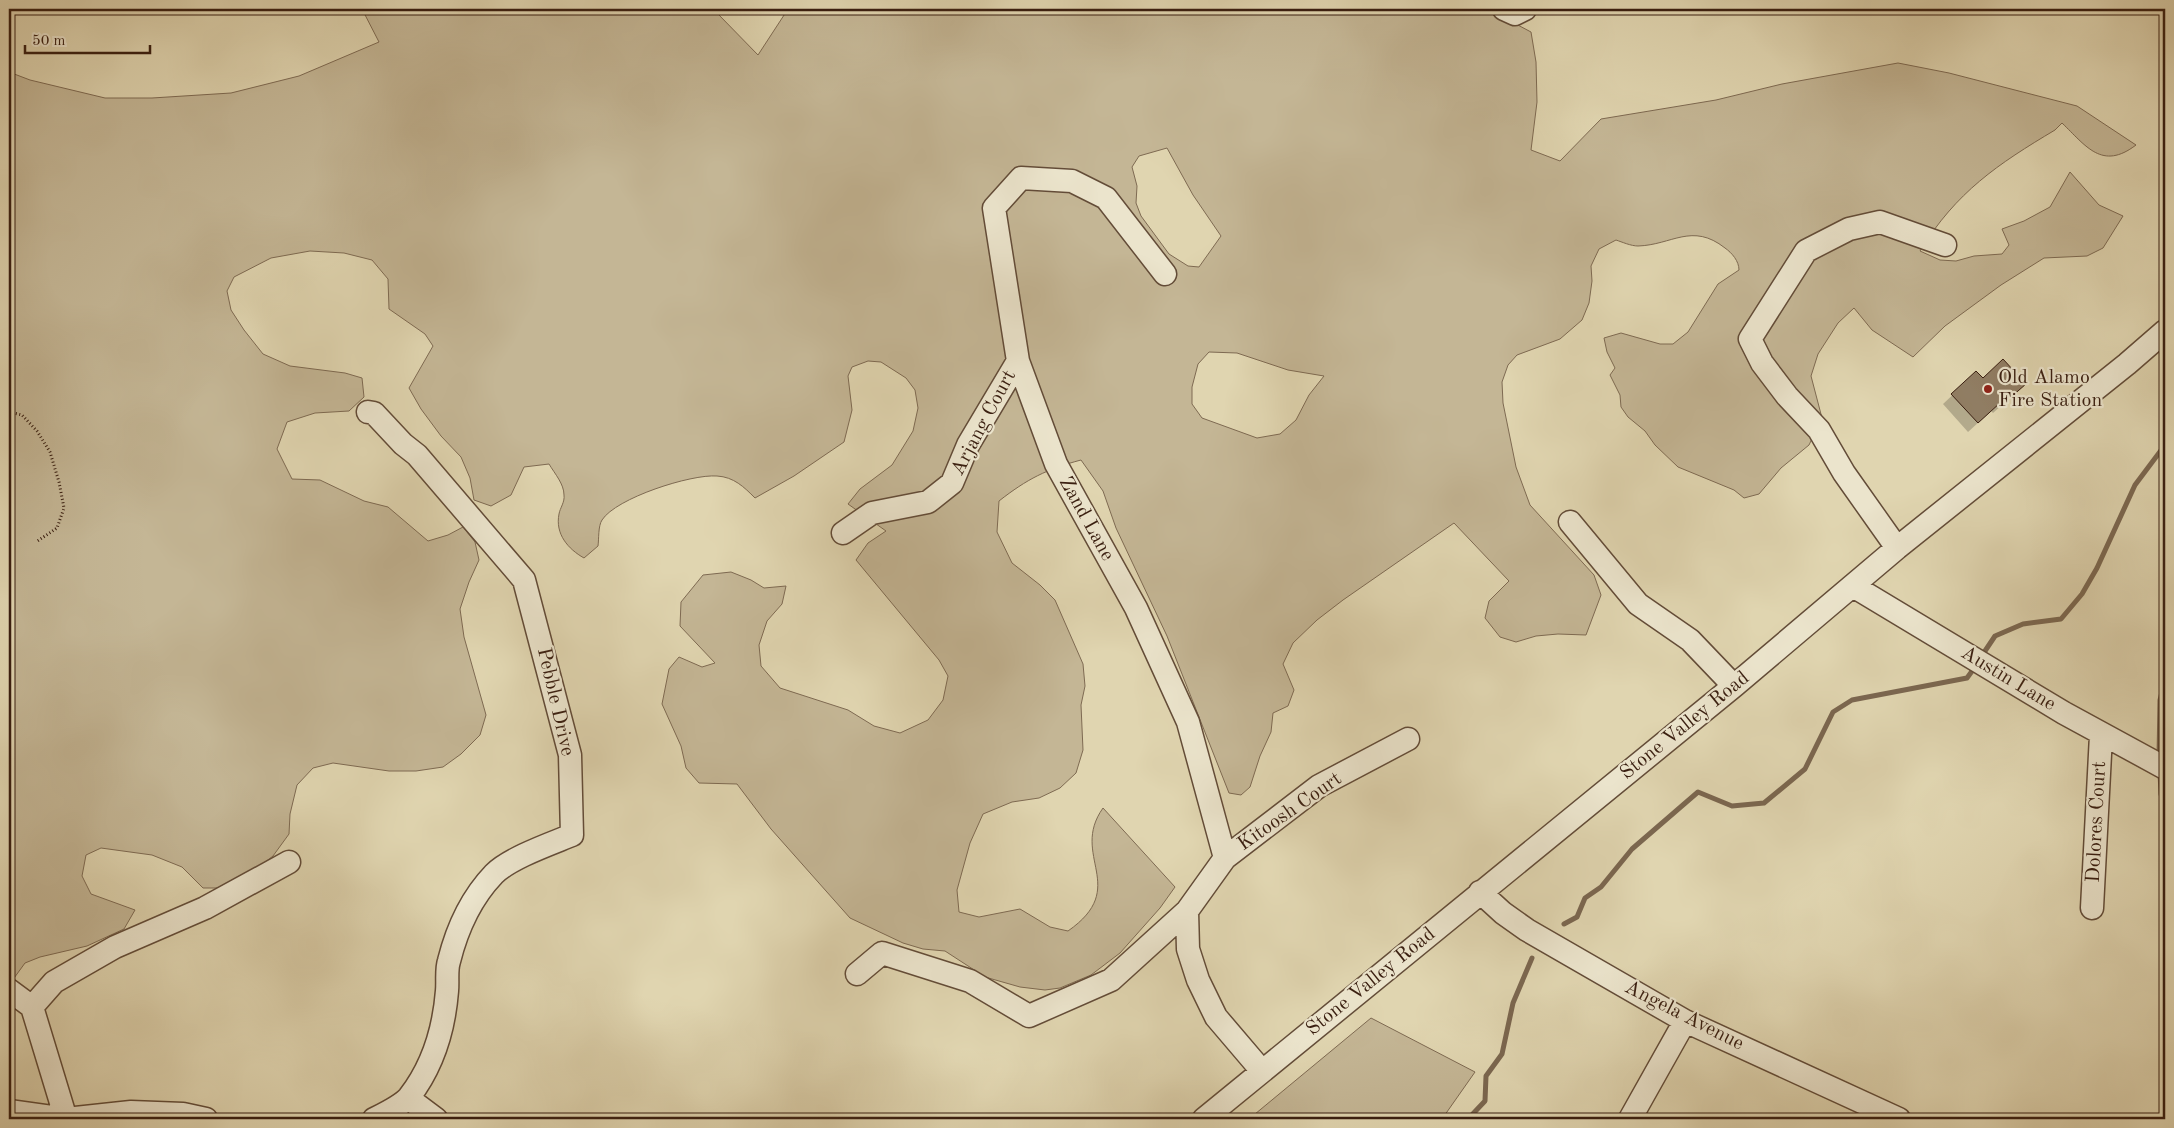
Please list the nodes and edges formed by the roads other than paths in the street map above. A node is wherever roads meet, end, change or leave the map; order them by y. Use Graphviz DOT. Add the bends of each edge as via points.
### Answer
graph roads {
  1 [pos="1504,9"];
  2 [pos="1525,9"];
  3 [pos="1945,245"];
  4 [pos="1165,274"];
  5 [pos="2165,332"];
  6 [pos="1018,361"];
  7 [pos="368,412"];
  8 [pos="1570,522"];
  9 [pos="843,533"];
  10 [pos="1897,548"];
  11 [pos="1853,586"];
  12 [pos="1734,686"];
  13 [pos="2101,735"];
  14 [pos="1408,739"];
  15 [pos="2157,763"];
  16 [pos="1225,858"];
  17 [pos="288,862"];
  18 [pos="1480,892"];
  19 [pos="2092,908"];
  20 [pos="1187,911"];
  21 [pos="857,974"];
  22 [pos="9,990"];
  23 [pos="32,1008"];
  24 [pos="1685,1020"];
  25 [pos="1262,1071"];
  26 [pos="408,1098"];
  27 [pos="9,1111"];
  28 [pos="66,1119"];
  29 [pos="206,1119"];
  30 [pos="374,1119"];
  31 [pos="436,1119"];
  32 [pos="1204,1119"];
  33 [pos="1630,1119"];
  34 [pos="1899,1119"];
  1 -- 2 [label="street" via="1514,14"];
  3 -- 10 [label="street" via="1880,222 1848,229 1806,251 1750,339 1762,363 1818,430"];
  4 -- 6 [label="street, Zand Lane" via="1106,198 1072,181 1021,178 994,208"];
  5 -- 10 [label="street, Stone Valley Road"];
  6 -- 9 [label="street, Arjang Court" via="968,445 952,483 928,502 872,513"];
  6 -- 16 [label="street, Zand Lane" via="1056,464 1136,608 1188,722"];
  7 -- 26 [label="street, Pebble Drive" via="374,413 417,454 524,580 570,755 572,836 531,851 495,873 474,899 461,922 448,963 447,992 436,1048"];
  8 -- 12 [label="street" via="1638,604 1690,640"];
  10 -- 11 [label="street, Stone Valley Road"];
  11 -- 12 [label="street, Stone Valley Road"];
  11 -- 13 [label="street, Austin Lane"];
  12 -- 18 [label="street, Stone Valley Road"];
  13 -- 15 [label="street, Austin Lane"];
  13 -- 19 [label="street, Dolores Court"];
  14 -- 16 [label="street, Kitoosh Court" via="1319,786"];
  16 -- 20 [label="street, Kitoosh Court"];
  17 -- 23 [label="street" via="205,908 115,947 54,982"];
  18 -- 24 [label="street, Angela Avenue" via="1527,930"];
  18 -- 25 [label="street, Stone Valley Road"];
  20 -- 21 [label="street" via="1111,980 1029,1016 970,981 882,953"];
  20 -- 25 [label="street" via="1188,949 1216,1017"];
  22 -- 23 [label="street"];
  23 -- 28 [label="street"];
  24 -- 33 [label="street"];
  24 -- 34 [label="street, Angela Avenue"];
  25 -- 32 [label="street, Stone Valley Road"];
  26 -- 30 [label="street, Pebble Drive"];
  26 -- 31 [label="street"];
  27 -- 28 [label="street"];
  28 -- 29 [label="street" via="131,1112 183,1114"];
}
